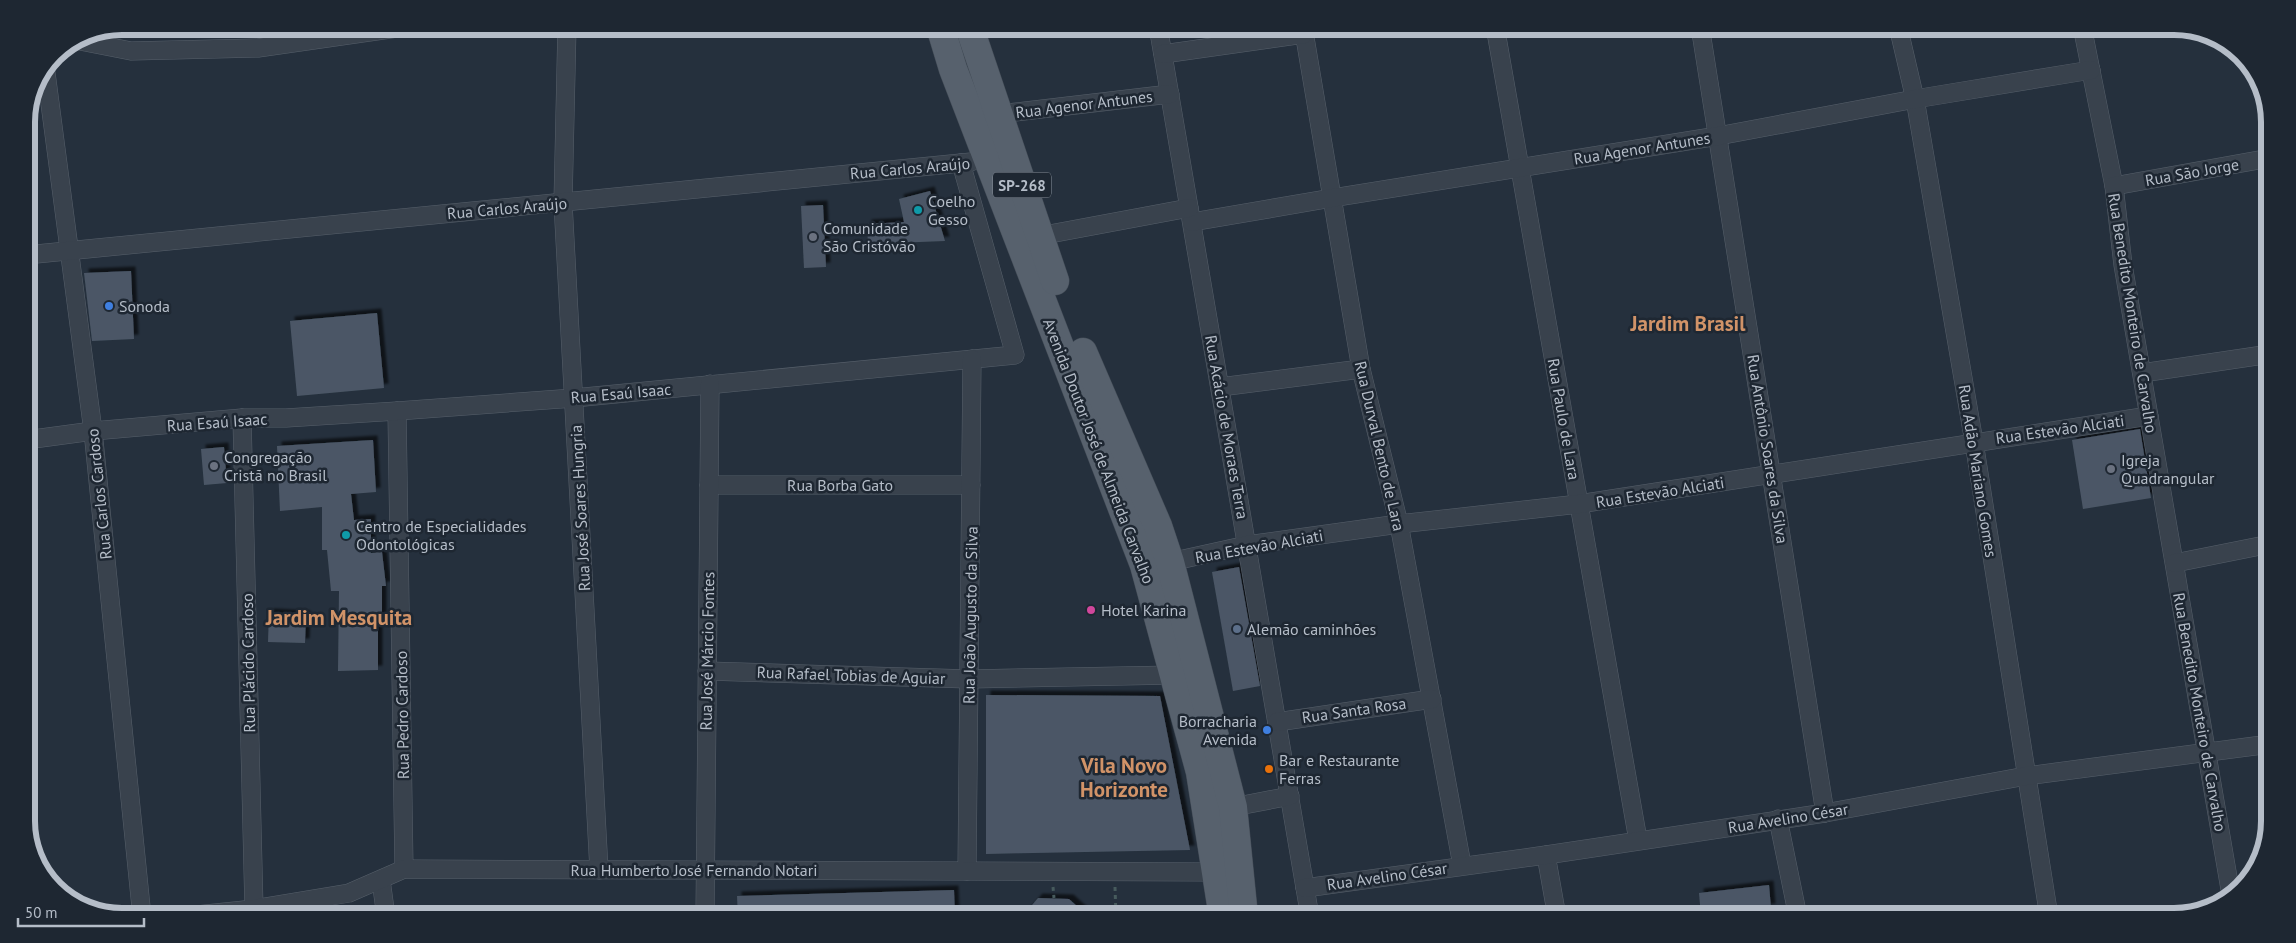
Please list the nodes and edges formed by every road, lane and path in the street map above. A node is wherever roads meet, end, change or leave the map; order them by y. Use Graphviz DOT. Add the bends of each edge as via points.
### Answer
graph roads {
  1 [pos="348,35"];
  2 [pos="567,35"];
  3 [pos="943,35"];
  4 [pos="972,35"];
  5 [pos="1160,35"];
  6 [pos="1275,35"];
  7 [pos="1305,35"];
  8 [pos="1496,35"];
  9 [pos="1701,35"];
  10 [pos="1900,35"];
  11 [pos="2084,35"];
  12 [pos="101,38"];
  13 [pos="88,43"];
  14 [pos="131,51"];
  15 [pos="1163,54"];
  16 [pos="2090,70"];
  17 [pos="47,79"];
  18 [pos="1170,94"];
  19 [pos="1915,99"];
  20 [pos="998,114"];
  21 [pos="1718,136"];
  22 [pos="988,160"];
  23 [pos="2261,160"];
  24 [pos="961,162"];
  25 [pos="1520,168"];
  26 [pos="2114,186"];
  27 [pos="1332,198"];
  28 [pos="564,203"];
  29 [pos="1191,215"];
  30 [pos="1039,236"];
  31 [pos="70,250"];
  32 [pos="35,253"];
  33 [pos="2261,355"];
  34 [pos="972,359"];
  35 [pos="1361,369"];
  36 [pos="2142,373"];
  37 [pos="710,384"];
  38 [pos="1220,387"];
  39 [pos="574,398"];
  40 [pos="397,411"];
  41 [pos="2149,416"];
  42 [pos="242,418"];
  43 [pos="93,431"];
  44 [pos="35,439"];
  45 [pos="1974,442"];
  46 [pos="1772,474"];
  47 [pos="709,484"];
  48 [pos="971,486"];
  49 [pos="1579,504"];
  50 [pos="1399,524"];
  51 [pos="1247,544"];
  52 [pos="2261,546"];
  53 [pos="1170,562"];
  54 [pos="2175,563"];
  55 [pos="707,671"];
  56 [pos="1174,675"];
  57 [pos="969,679"];
  58 [pos="1432,699"];
  59 [pos="1277,722"];
  60 [pos="2261,745"];
  61 [pos="2207,754"];
  62 [pos="2026,776"];
  63 [pos="1290,796"];
  64 [pos="1233,807"];
  65 [pos="1825,812"];
  66 [pos="1778,819"];
  67 [pos="1638,840"];
  68 [pos="1546,855"];
  69 [pos="1462,865"];
  70 [pos="404,870"];
  71 [pos="599,870"];
  72 [pos="706,870"];
  73 [pos="968,871"];
  74 [pos="1114,871"];
  75 [pos="1217,872"];
  76 [pos="381,880"];
  77 [pos="2230,887"];
  78 [pos="1305,888"];
  79 [pos="141,908"];
  80 [pos="254,908"];
  81 [pos="260,908"];
  82 [pos="385,908"];
  83 [pos="705,908"];
  84 [pos="1116,908"];
  85 [pos="1222,908"];
  86 [pos="1243,908"];
  87 [pos="1308,908"];
  88 [pos="1555,908"];
  89 [pos="1796,908"];
  90 [pos="2048,908"];
  1 -- 14 [label="street" via="258,48"];
  2 -- 28 [label="street, Rua José Soares Hungria"];
  3 -- 22 [label="main road, Avenida Doutor José de Almeida Carvalho / SP-268"];
  4 -- 20 [label="main road, Avenida Doutor José de Almeida Carvalho / SP-268"];
  5 -- 15 [label="street, Rua Acácio de Moraes Terra"];
  6 -- 15 [label="street"];
  7 -- 27 [label="street, Rua Durval Bento de Lara"];
  8 -- 25 [label="street, Rua Paulo de Lara"];
  9 -- 21 [label="street, Rua Antônio Soares da Silva"];
  10 -- 19 [label="street, Rua Adão Mariano Gomes"];
  11 -- 16 [label="street, Rua Benedito Monteiro de Carvalho"];
  12 -- 14 [label="street"];
  13 -- 14 [label="street"];
  15 -- 18 [label="street, Rua Acácio de Moraes Terra"];
  16 -- 19 [label="street, Rua Agenor Antunes"];
  16 -- 26 [label="street, Rua Benedito Monteiro de Carvalho"];
  17 -- 31 [label="street, Rua Carlos Cardoso"];
  18 -- 20 [label="street, Rua Agenor Antunes"];
  18 -- 29 [label="street, Rua Acácio de Moraes Terra"];
  19 -- 21 [label="street, Rua Agenor Antunes"];
  19 -- 45 [label="street, Rua Adão Mariano Gomes"];
  20 -- 30 [label="main road, Avenida Doutor José de Almeida Carvalho / SP-268"];
  21 -- 25 [label="street, Rua Agenor Antunes"];
  21 -- 46 [label="street, Rua Antônio Soares da Silva"];
  22 -- 24 [label="street, Rua Carlos Araújo"];
  22 -- 56 [label="main road, Avenida Doutor José de Almeida Carvalho / SP-268" via="1144,565"];
  23 -- 26 [label="street, Rua São Jorge"];
  24 -- 28 [label="street, Rua Carlos Araújo"];
  24 -- 34 [label="street, Rua Esaú Isaac" via="1015,355"];
  25 -- 27 [label="street, Rua Agenor Antunes"];
  25 -- 49 [label="street, Rua Paulo de Lara"];
  26 -- 36 [label="street, Rua Benedito Monteiro de Carvalho" via="2123,265"];
  27 -- 29 [label="street, Rua Agenor Antunes"];
  27 -- 35 [label="street, Rua Durval Bento de Lara"];
  28 -- 31 [label="street, Rua Carlos Araújo"];
  28 -- 39 [label="street, Rua José Soares Hungria"];
  29 -- 30 [label="street, Rua Agenor Antunes"];
  29 -- 38 [label="street, Rua Acácio de Moraes Terra"];
  30 -- 53 [label="main road, Avenida Doutor José de Almeida Carvalho / SP-268" via="1095,384 1158,526"];
  31 -- 32 [label="street, Rua Carlos Araújo"];
  31 -- 43 [label="street, Rua Carlos Cardoso"];
  33 -- 36 [label="street"];
  34 -- 37 [label="street, Rua Esaú Isaac"];
  34 -- 48 [label="street, Rua João Augusto da Silva"];
  35 -- 38 [label="street"];
  35 -- 50 [label="street, Rua Durval Bento de Lara"];
  36 -- 41 [label="street, Rua Benedito Monteiro de Carvalho"];
  37 -- 39 [label="street, Rua Esaú Isaac"];
  37 -- 47 [label="street, Rua José Márcio Fontes"];
  38 -- 51 [label="street, Rua Acácio de Moraes Terra"];
  39 -- 40 [label="street, Rua Esaú Isaac"];
  39 -- 71 [label="street, Rua José Soares Hungria"];
  40 -- 42 [label="street, Rua Esaú Isaac"];
  40 -- 70 [label="street, Rua Pedro Cardoso"];
  41 -- 45 [label="street, Rua Estevão Alciati"];
  41 -- 54 [label="street, Rua Benedito Monteiro de Carvalho"];
  42 -- 43 [label="street, Rua Esaú Isaac"];
  42 -- 80 [label="street, Rua Plácido Cardoso"];
  43 -- 44 [label="street, Rua Esaú Isaac"];
  43 -- 79 [label="street, Rua Carlos Cardoso"];
  45 -- 46 [label="street, Rua Estevão Alciati"];
  45 -- 62 [label="street, Rua Adão Mariano Gomes"];
  46 -- 49 [label="street, Rua Estevão Alciati"];
  46 -- 65 [label="street, Rua Antônio Soares da Silva"];
  47 -- 48 [label="street, Rua Borba Gato"];
  47 -- 55 [label="street, Rua José Márcio Fontes"];
  48 -- 57 [label="street, Rua João Augusto da Silva"];
  49 -- 50 [label="street, Rua Estevão Alciati"];
  49 -- 67 [label="street, Rua Paulo de Lara"];
  50 -- 51 [label="street, Rua Estevão Alciati"];
  50 -- 58 [label="street, Rua Durval Bento de Lara"];
  51 -- 53 [label="street, Rua Estevão Alciati"];
  51 -- 59 [label="street, Rua Acácio de Moraes Terra"];
  52 -- 54 [label="street"];
  53 -- 64 [label="main road, Avenida Doutor José de Almeida Carvalho / SP-268"];
  54 -- 61 [label="street, Rua Benedito Monteiro de Carvalho"];
  55 -- 57 [label="street, Rua Rafael Tobias de Aguiar"];
  55 -- 72 [label="street, Rua José Márcio Fontes"];
  56 -- 57 [label="street, Rua Rafael Tobias de Aguiar"];
  56 -- 75 [label="main road, Avenida Doutor José de Almeida Carvalho / SP-268" via="1200,772"];
  57 -- 73 [label="street, Rua João Augusto da Silva"];
  58 -- 59 [label="street, Rua Santa Rosa"];
  58 -- 69 [label="street, Rua Durval Bento de Lara"];
  59 -- 63 [label="street, Rua Acácio de Moraes Terra"];
  60 -- 61 [label="street, Rua Avelino César"];
  61 -- 62 [label="street, Rua Avelino César"];
  61 -- 77 [label="street, Rua Benedito Monteiro de Carvalho"];
  62 -- 65 [label="street, Rua Avelino César"];
  62 -- 90 [label="street, Rua Adão Mariano Gomes"];
  63 -- 64 [label="street"];
  63 -- 78 [label="street, Rua Acácio de Moraes Terra"];
  64 -- 86 [label="main road, Avenida Doutor José de Almeida Carvalho / SP-268"];
  65 -- 66 [label="street, Rua Avelino César"];
  66 -- 67 [label="street, Rua Avelino César"];
  66 -- 89 [label="street"];
  67 -- 68 [label="street, Rua Avelino César"];
  68 -- 69 [label="street, Rua Avelino César"];
  68 -- 88 [label="street"];
  69 -- 78 [label="street, Rua Avelino César"];
  70 -- 71 [label="street, Rua Humberto José Fernando Notari"];
  70 -- 76 [label="street, Rua Humberto José Fernando Notari"];
  71 -- 72 [label="street, Rua Humberto José Fernando Notari"];
  72 -- 73 [label="street, Rua Humberto José Fernando Notari"];
  72 -- 83 [label="street, Rua José Márcio Fontes"];
  73 -- 74 [label="street, Rua Humberto José Fernando Notari"];
  74 -- 75 [label="street, Rua Humberto José Fernando Notari"];
  74 -- 84 [label="path"];
  75 -- 85 [label="main road, Avenida Doutor José de Almeida Carvalho / SP-268"];
  76 -- 81 [label="street, Rua Humberto José Fernando Notari" via="348,893"];
  76 -- 82 [label="street"];
  78 -- 87 [label="street, Rua Acácio de Moraes Terra"];
}
